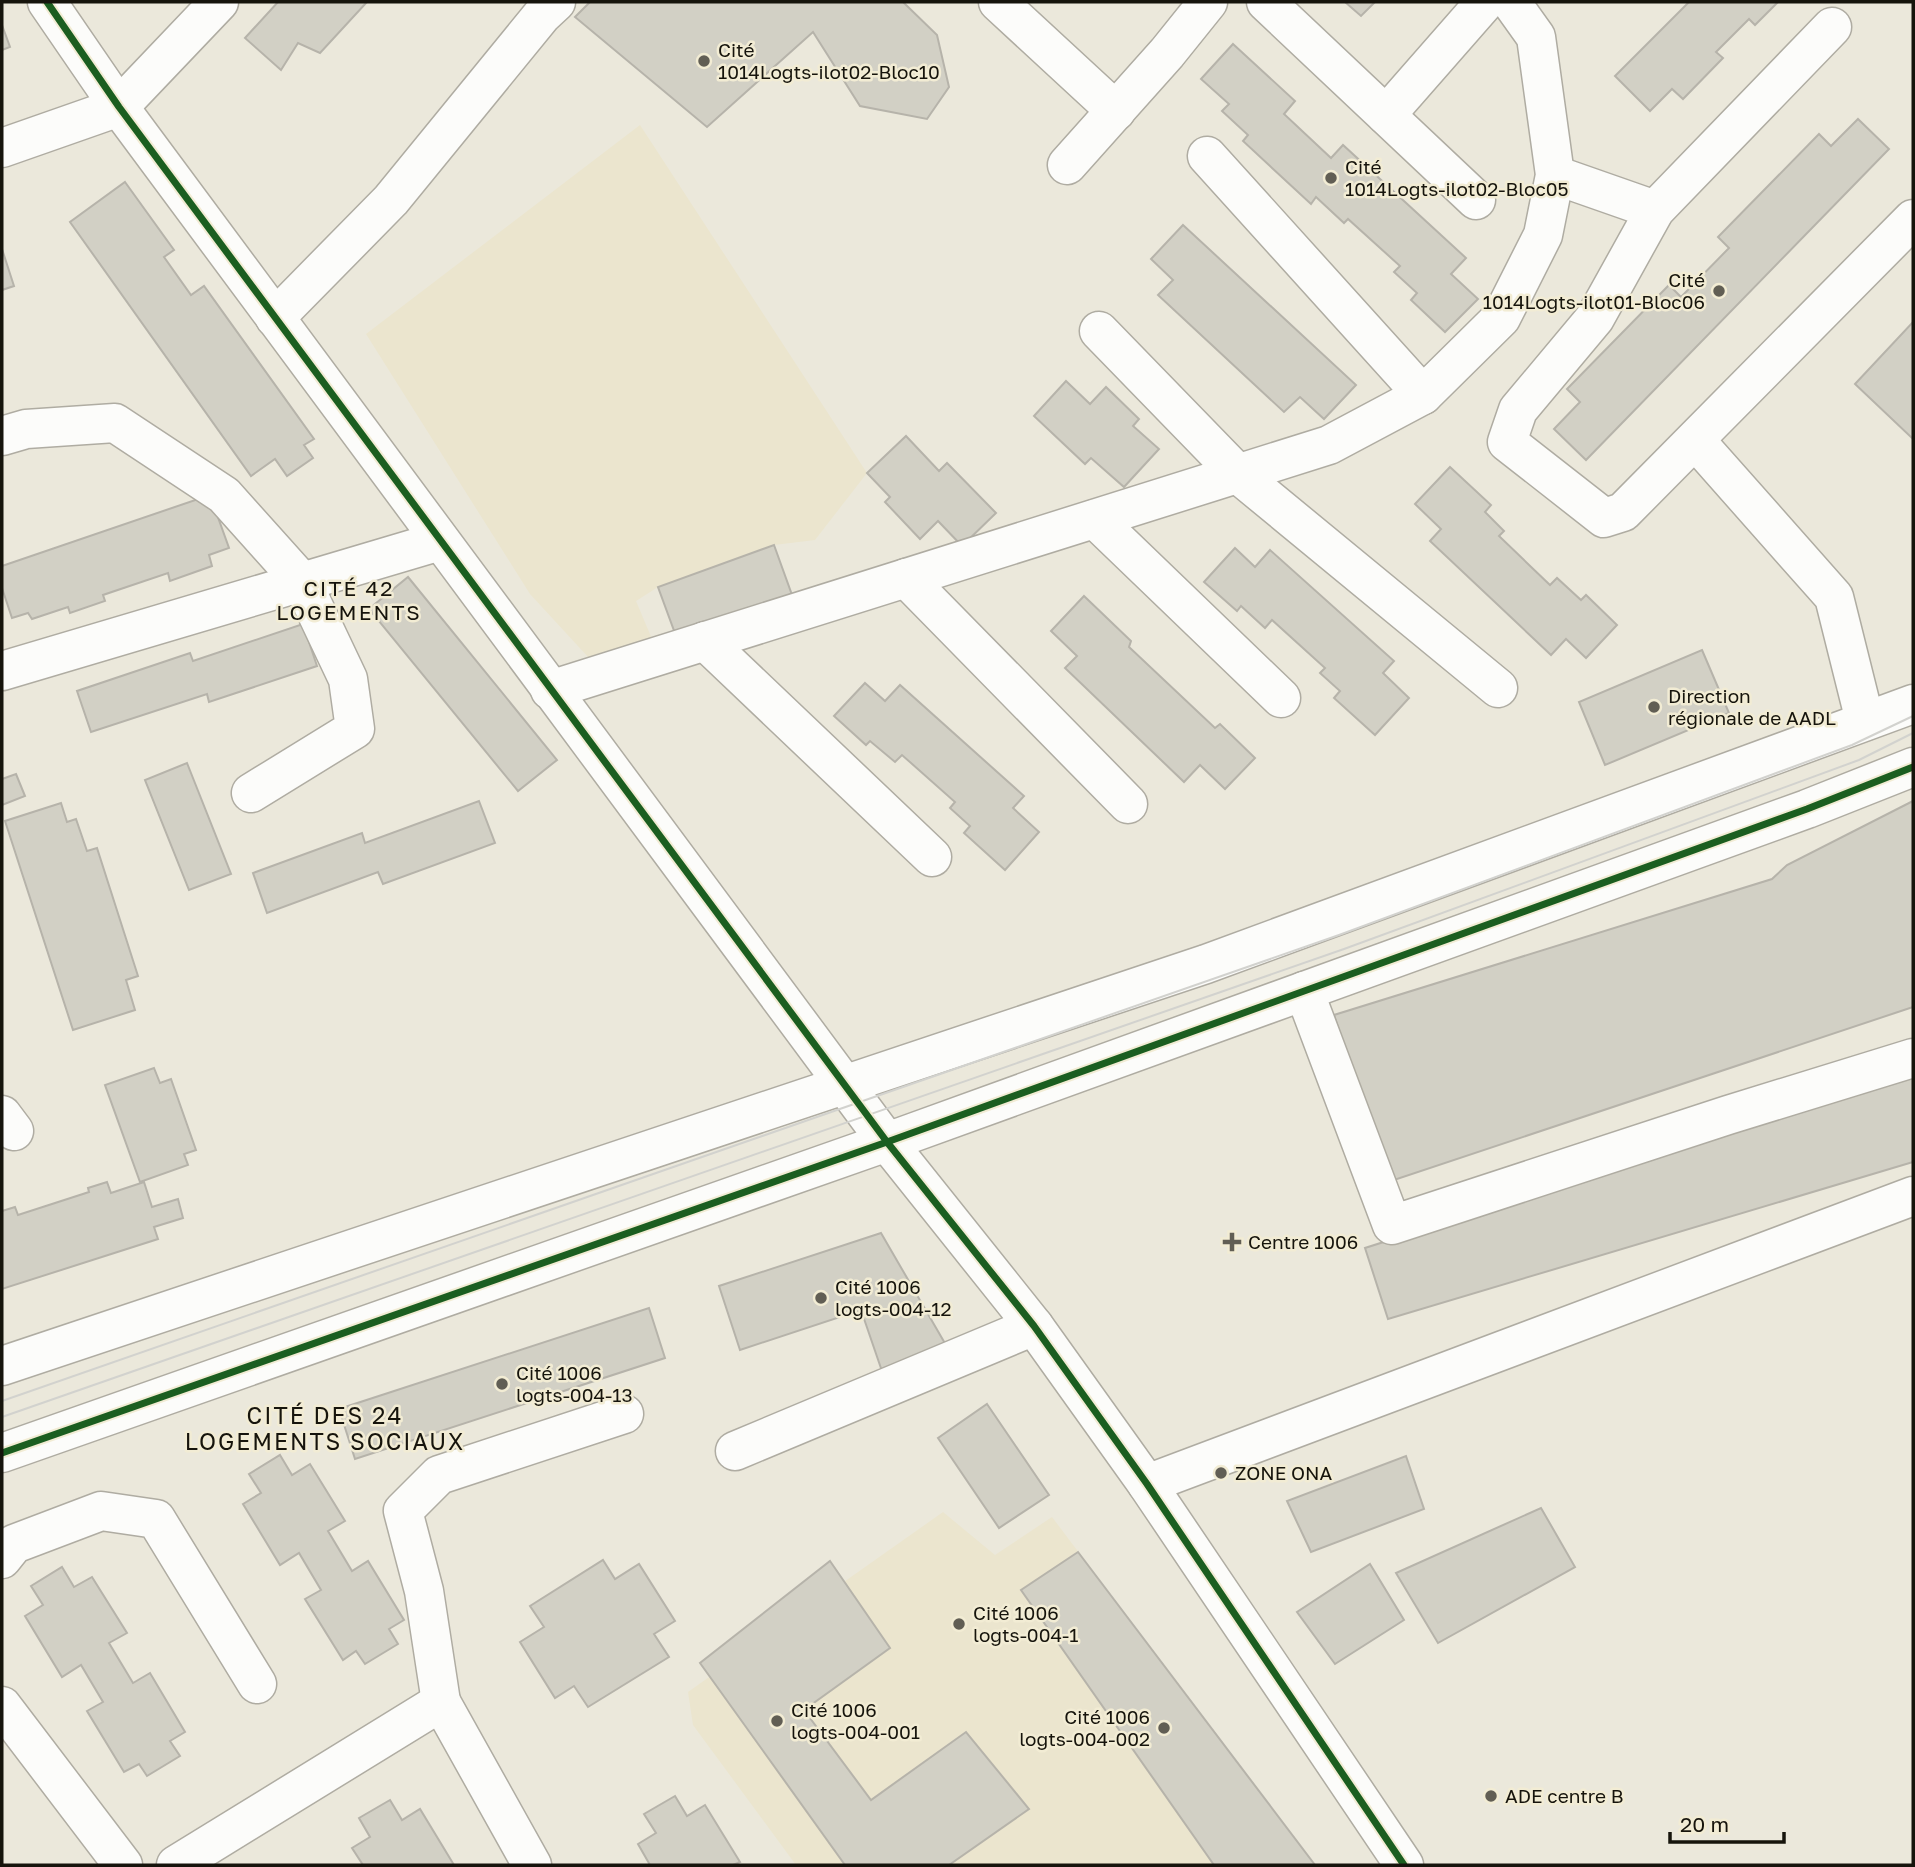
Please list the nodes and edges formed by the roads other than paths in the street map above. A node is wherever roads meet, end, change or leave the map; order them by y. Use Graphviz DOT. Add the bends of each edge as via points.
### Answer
graph roads {
  1 [pos="47,2"];
  2 [pos="219,2"];
  3 [pos="556,2"];
  4 [pos="998,2"];
  5 [pos="1208,2"];
  6 [pos="1266,2"];
  7 [pos="1485,2"];
  8 [pos="1511,2"];
  9 [pos="1832,27"];
  10 [pos="119,107"];
  11 [pos="1116,111"];
  12 [pos="1386,116"];
  13 [pos="2,148"];
  14 [pos="1207,156"];
  15 [pos="1067,166"];
  16 [pos="1556,175"];
  17 [pos="1476,200"];
  18 [pos="1655,210"];
  19 [pos="1913,219"];
  20 [pos="275,318"];
  21 [pos="1099,331"];
  22 [pos="1423,395"];
  23 [pos="2,436"];
  24 [pos="1695,440"];
  25 [pos="1238,474"];
  26 [pos="1095,519"];
  27 [pos="440,541"];
  28 [pos="906,578"];
  29 [pos="302,582"];
  30 [pos="705,641"];
  31 [pos="2,671"];
  32 [pos="1498,688"];
  33 [pos="550,690"];
  34 [pos="1280,698"];
  35 [pos="1913,704"];
  36 [pos="1864,722"];
  37 [pos="1913,767"];
  38 [pos="251,793"];
  39 [pos="1128,804"];
  40 [pos="932,857"];
  41 [pos="1304,991"];
  42 [pos="1913,1058"];
  43 [pos="845,1084"];
  44 [pos="887,1142"];
  45 [pos="1913,1196"];
  46 [pos="1034,1326"];
  47 [pos="2,1366"];
  48 [pos="624,1415"];
  49 [pos="735,1451"];
  50 [pos="2,1453"];
  51 [pos="1147,1484"];
  52 [pos="2,1559"];
  53 [pos="257,1684"];
  54 [pos="441,1702"];
  55 [pos="2,1706"];
  56 [pos="123,1865"];
  57 [pos="176,1865"];
  58 [pos="532,1865"];
  59 [pos="1404,1865"];
  1 -- 10 [label="street"];
  2 -- 10 [label="street"];
  3 -- 20 [label="street" via="391,200"];
  4 -- 11 [label="street"];
  5 -- 11 [label="street"];
  6 -- 12 [label="street"];
  7 -- 12 [label="street"];
  8 -- 16 [label="street" via="1536,37"];
  9 -- 18 [label="street"];
  10 -- 13 [label="street"];
  10 -- 20 [label="street"];
  11 -- 15 [label="street"];
  12 -- 17 [label="street"];
  14 -- 22 [label="street"];
  16 -- 18 [label="street"];
  16 -- 22 [label="street" via="1543,235 1501,318"];
  18 -- 24 [label="street" via="1595,318 1518,410 1507,442 1604,518 1623,512"];
  19 -- 24 [label="street"];
  20 -- 27 [label="street"];
  21 -- 25 [label="street"];
  22 -- 25 [label="street" via="1329,445"];
  23 -- 29 [label="street" via="26,429 115,423 225,495"];
  24 -- 36 [label="street" via="1834,597"];
  25 -- 26 [label="street"];
  25 -- 32 [label="street"];
  26 -- 28 [label="street"];
  26 -- 34 [label="street"];
  27 -- 29 [label="street"];
  27 -- 33 [label="street"];
  28 -- 30 [label="street"];
  28 -- 39 [label="street"];
  29 -- 31 [label="street"];
  29 -- 38 [label="street" via="348,679 355,729"];
  30 -- 33 [label="street"];
  30 -- 40 [label="street"];
  33 -- 43 [label="street"];
  35 -- 36 [label="street"];
  36 -- 43 [label="street" via="1206,964"];
  37 -- 41 [label="street"];
  41 -- 42 [label="street" via="1392,1225"];
  41 -- 44 [label="street"];
  43 -- 44 [label="street"];
  43 -- 47 [label="street"];
  44 -- 46 [label="street"];
  44 -- 50 [label="street"];
  45 -- 51 [label="street"];
  46 -- 49 [label="street"];
  46 -- 51 [label="street"];
  48 -- 54 [label="street" via="439,1475 403,1511 424,1591"];
  51 -- 59 [label="street"];
  52 -- 53 [label="street" via="14,1544 101,1511 156,1519"];
  54 -- 57 [label="street"];
  54 -- 58 [label="street"];
  55 -- 56 [label="street"];
}
